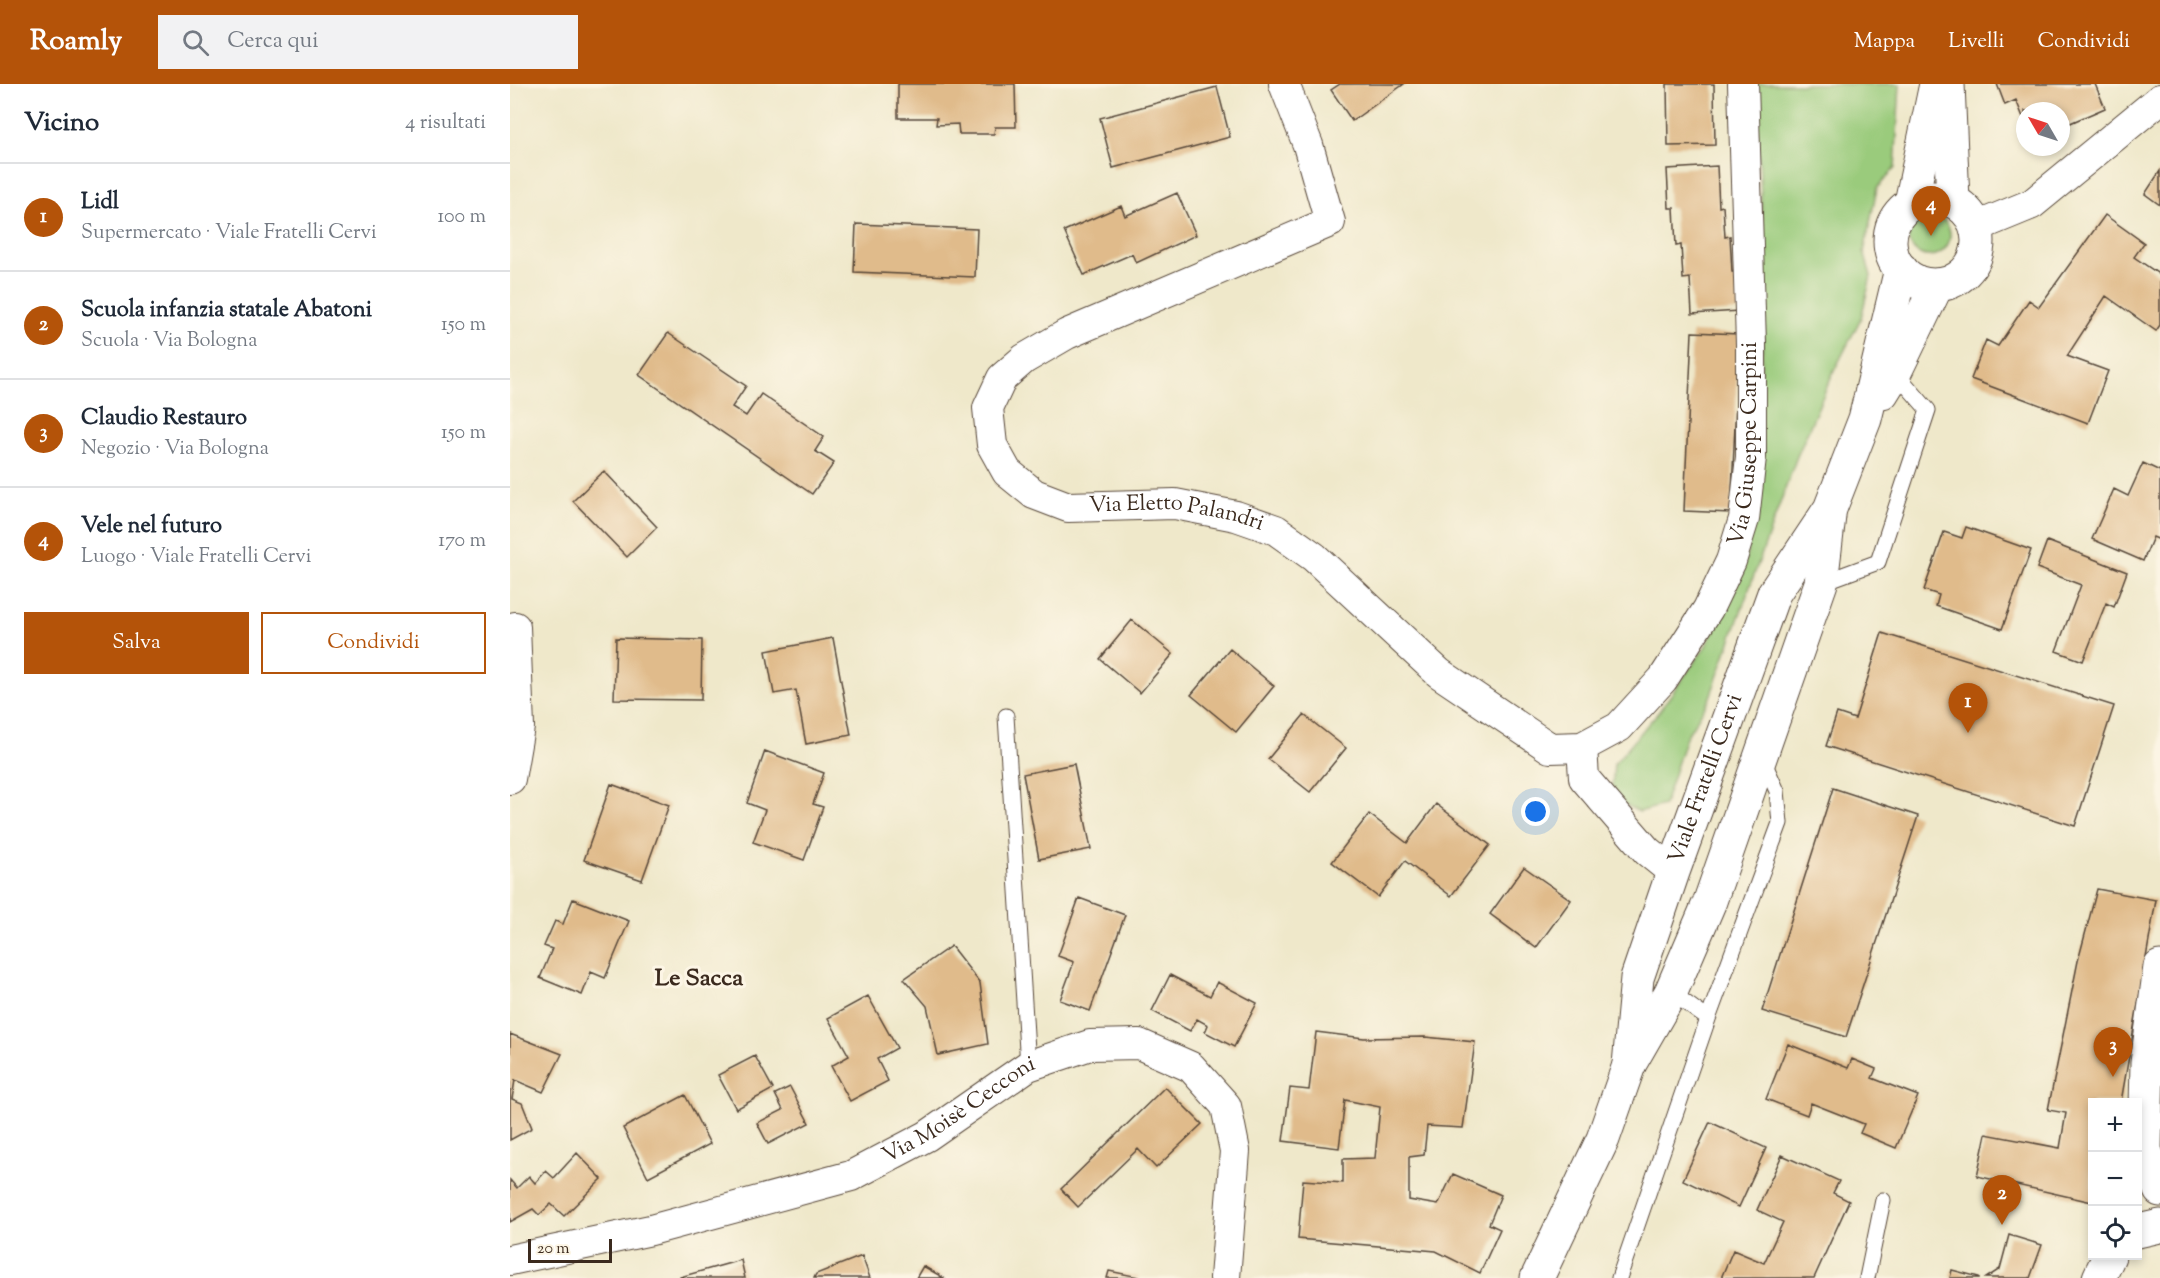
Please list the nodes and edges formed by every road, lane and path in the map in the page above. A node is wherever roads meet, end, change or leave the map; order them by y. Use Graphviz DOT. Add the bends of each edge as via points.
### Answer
graph roads {
  1 [pos="1284,84"];
  2 [pos="1743,84"];
  3 [pos="1936,84"];
  4 [pos="1948,84"];
  5 [pos="2160,99"];
  6 [pos="1953,201"];
  7 [pos="1911,203"];
  8 [pos="1976,227"];
  9 [pos="1901,269"];
  10 [pos="1937,285"];
  11 [pos="1895,372"];
  12 [pos="1865,420"];
  13 [pos="1830,509"];
  14 [pos="1821,583"];
  15 [pos="515,627"];
  16 [pos="1006,716"];
  17 [pos="1582,747"];
  18 [pos="1760,755"];
  19 [pos="510,779"];
  20 [pos="1672,872"];
  21 [pos="2160,967"];
  22 [pos="1671,992"];
  23 [pos="1708,1019"];
  24 [pos="2147,1063"];
  25 [pos="1629,1065"];
  26 [pos="1029,1066"];
  27 [pos="2139,1098"];
  28 [pos="2160,1190"];
  29 [pos="1577,1192"];
  30 [pos="1884,1200"];
  31 [pos="2160,1226"];
  32 [pos="2142,1231"];
  33 [pos="510,1260"];
  34 [pos="2107,1260"];
  35 [pos="1225,1278"];
  36 [pos="1537,1278"];
  37 [pos="1563,1278"];
  38 [pos="1619,1278"];
  39 [pos="1867,1278"];
  40 [pos="2099,1278"];
  1 -- 17 [label="street, Via Eletto Palandri" via="1308,145 1330,222 1067,334 1024,359 1002,378 988,408 992,445 1016,480 1034,494 1068,507 1175,504 1236,516 1276,530 1314,557 1439,673 1550,748"];
  2 -- 17 [label="street, Via Giuseppe Carpini" via="1751,344 1751,457 1744,519 1731,561 1708,609 1663,679 1619,727"];
  3 -- 7 [label="main road"];
  4 -- 6 [label="main road"];
  5 -- 8 [label="street" via="2032,204"];
  6 -- 7 [label="main road" via="1932,197"];
  6 -- 8 [label="main road" via="1968,212"];
  7 -- 9 [label="main road" via="1892,229 1891,250"];
  8 -- 10 [label="main road" via="1978,247 1970,266 1956,279"];
  9 -- 10 [label="main road" via="1913,280"];
  9 -- 12 [label="main road"];
  10 -- 11 [label="main road"];
  11 -- 12 [label="main road"];
  11 -- 14 [label="lane" via="1928,410 1878,562"];
  12 -- 13 [label="main road, Viale Fratelli Cervi"];
  13 -- 14 [label="main road, Viale Fratelli Cervi"];
  13 -- 20 [label="main road, Viale Fratelli Cervi" via="1774,593"];
  14 -- 18 [label="main road, Viale Fratelli Cervi"];
  15 -- 19 [label="street" via="519,727"];
  16 -- 26 [label="lane"];
  17 -- 20 [label="street" via="1584,778 1647,851"];
  18 -- 22 [label="main road, Viale Fratelli Cervi" via="1710,901"];
  18 -- 23 [label="lane" via="1777,791 1780,823"];
  20 -- 25 [label="main road, Viale Fratelli Cervi" via="1636,978"];
  21 -- 24 [label="main road"];
  22 -- 23 [label="lane"];
  22 -- 25 [label="main road, Viale Fratelli Cervi"];
  23 -- 38 [label="lane"];
  24 -- 27 [label="main road"];
  24 -- 28 [label="main road" via="2145,1150"];
  25 -- 29 [label="main road, Viale Fratelli Cervi" via="1603,1139"];
  26 -- 33 [label="street, Via Moisè Cecconi" via="927,1136 851,1176 651,1230"];
  26 -- 35 [label="street, Via Moisè Cecconi" via="1090,1045 1139,1044 1191,1067 1226,1106 1235,1151"];
  29 -- 36 [label="main road, Viale Fratelli Cervi"];
  29 -- 37 [label="main road"];
  30 -- 39 [label="lane"];
  31 -- 32 [label="main road"];
  34 -- 40 [label="main road"];
}
